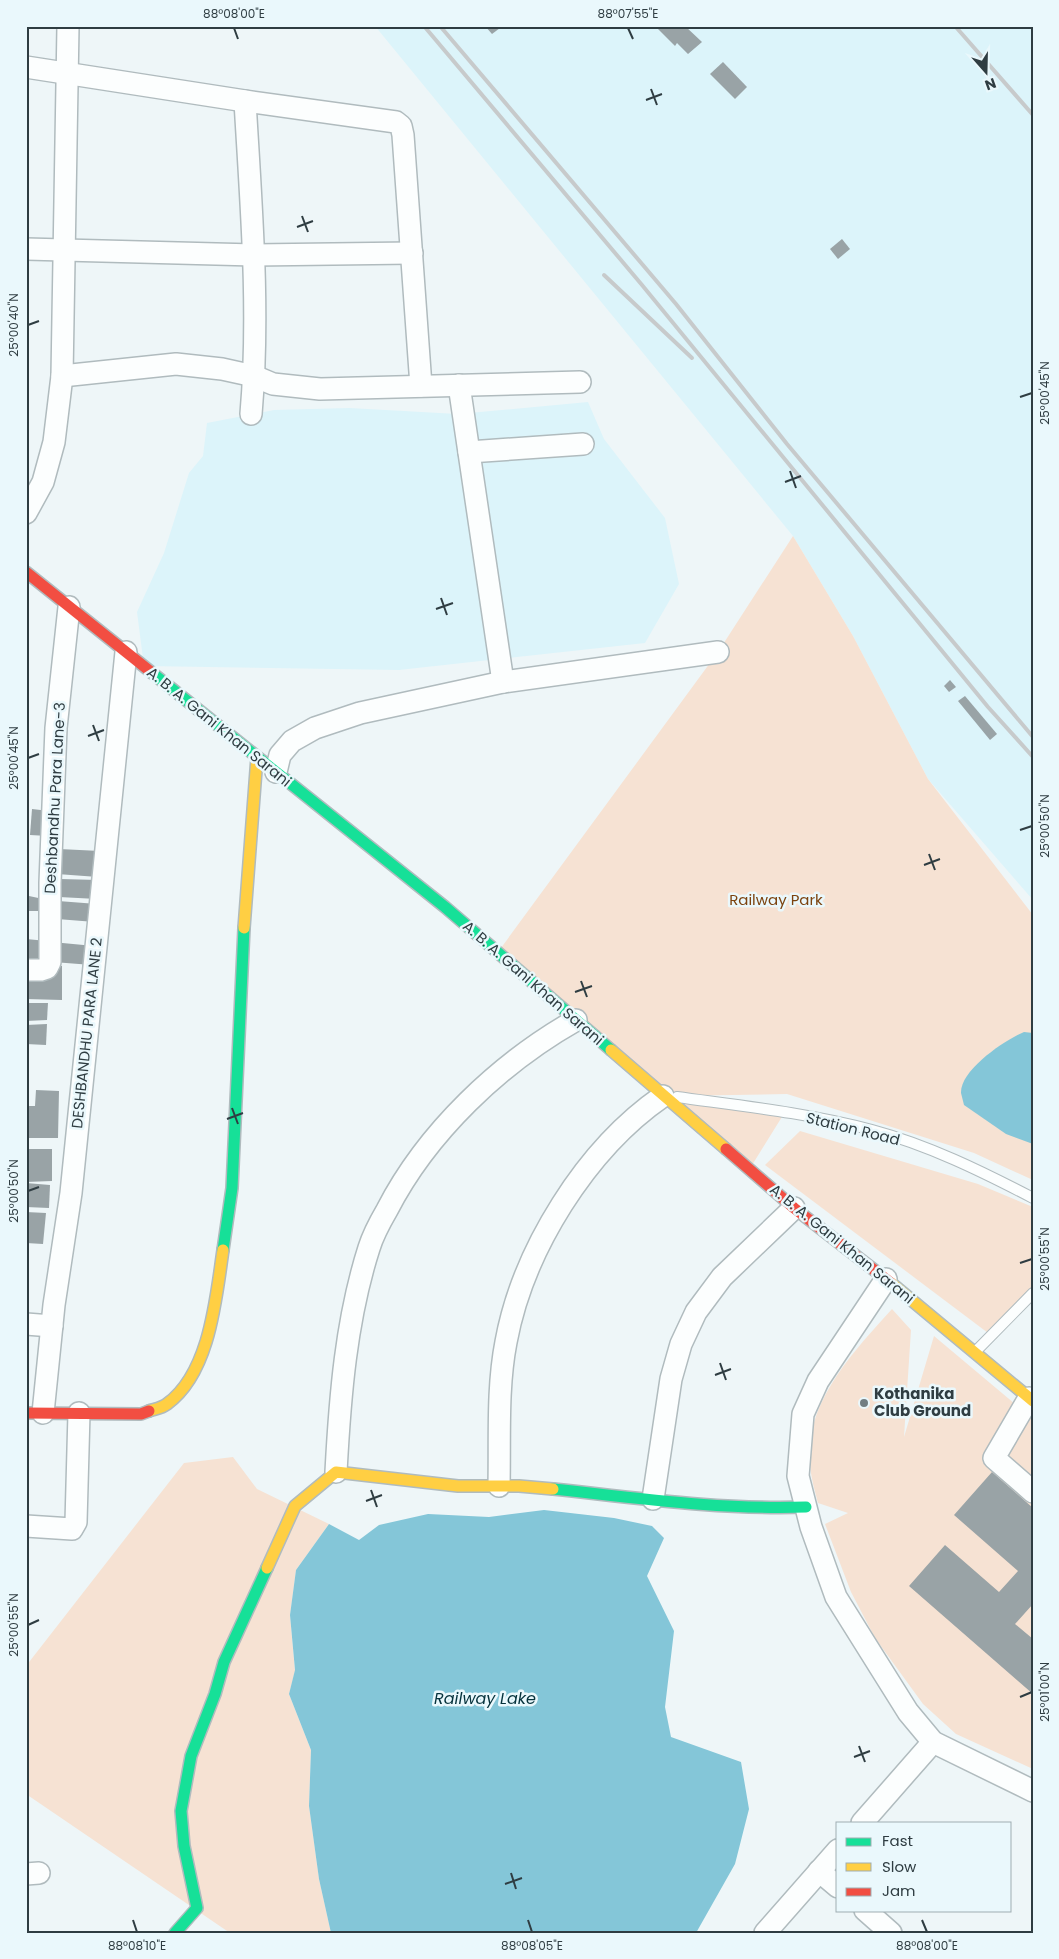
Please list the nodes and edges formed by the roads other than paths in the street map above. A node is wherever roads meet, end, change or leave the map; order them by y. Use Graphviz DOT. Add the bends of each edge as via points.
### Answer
graph roads {
  1 [pos="68,26"];
  2 [pos="26,66"];
  3 [pos="68,72"];
  4 [pos="245,101"];
  5 [pos="63,248"];
  6 [pos="26,249"];
  7 [pos="412,253"];
  8 [pos="254,254"];
  9 [pos="62,376"];
  10 [pos="254,376"];
  11 [pos="580,382"];
  12 [pos="459,385"];
  13 [pos="421,386"];
  14 [pos="251,414"];
  15 [pos="583,444"];
  16 [pos="469,452"];
  17 [pos="26,513"];
  18 [pos="26,572"];
  19 [pos="70,607"];
  20 [pos="126,652"];
  21 [pos="718,652"];
  22 [pos="503,682"];
  23 [pos="257,757"];
  24 [pos="276,772"];
  25 [pos="26,970"];
  26 [pos="576,1020"];
  27 [pos="664,1096"];
  28 [pos="1033,1198"];
  29 [pos="794,1208"];
  30 [pos="886,1279"];
  31 [pos="1033,1293"];
  32 [pos="26,1324"];
  33 [pos="52,1326"];
  34 [pos="976,1352"];
  35 [pos="1031,1399"];
  36 [pos="35,1413"];
  37 [pos="79,1413"];
  38 [pos="336,1472"];
  39 [pos="499,1486"];
  40 [pos="1033,1492"];
  41 [pos="653,1499"];
  42 [pos="806,1507"];
  43 [pos="26,1526"];
  44 [pos="933,1742"];
  45 [pos="1033,1791"];
  46 [pos="863,1822"];
  47 [pos="836,1852"];
  48 [pos="819,1871"];
  49 [pos="836,1885"];
  50 [pos="867,1912"];
  51 [pos="174,1933"];
  52 [pos="765,1933"];
  53 [pos="891,1933"];
  1 -- 3 [label="street"];
  2 -- 3 [label="street"];
  3 -- 4 [label="street"];
  3 -- 5 [label="street"];
  4 -- 7 [label="street" via="396,122 401,126"];
  4 -- 8 [label="street"];
  5 -- 6 [label="street"];
  5 -- 8 [label="street"];
  5 -- 9 [label="street"];
  7 -- 8 [label="street"];
  7 -- 13 [label="street"];
  8 -- 10 [label="street"];
  9 -- 10 [label="street" via="176,364"];
  9 -- 17 [label="street" via="54,442 43,482"];
  10 -- 13 [label="street" via="273,384 320,390"];
  10 -- 14 [label="street"];
  11 -- 12 [label="street"];
  12 -- 13 [label="street"];
  12 -- 16 [label="street"];
  15 -- 16 [label="street"];
  16 -- 22 [label="street"];
  18 -- 19 [label="street, A. B. A. Gani Khan Sarani"];
  19 -- 20 [label="street, A. B. A. Gani Khan Sarani"];
  19 -- 25 [label="street, Deshbandhu Para Lane-3" via="56,728 50,962 48,968"];
  20 -- 23 [label="street, A. B. A. Gani Khan Sarani"];
  20 -- 33 [label="street, DESHBANDHU PARA LANE 2" via="71,1193"];
  21 -- 22 [label="street"];
  22 -- 24 [label="street" via="360,713 315,728 292,741 280,756"];
  23 -- 24 [label="street, A. B. A. Gani Khan Sarani"];
  23 -- 37 [label="street" via="245,909 232,1188 215,1306 197,1366 186,1385 166,1405 140,1414"];
  24 -- 26 [label="street, A. B. A. Gani Khan Sarani" via="445,907"];
  26 -- 27 [label="street, A. B. A. Gani Khan Sarani"];
  26 -- 38 [label="street" via="548,1035 503,1069 432,1139 397,1191 369,1246 358,1290 340,1393"];
  27 -- 28 [label="lane, Station Road" via="785,1112 872,1130 972,1166"];
  27 -- 29 [label="street, A. B. A. Gani Khan Sarani"];
  27 -- 39 [label="street" via="644,1109 596,1159 551,1221 531,1264 516,1302 506,1343"];
  29 -- 30 [label="street, A. B. A. Gani Khan Sarani"];
  29 -- 41 [label="street" via="722,1277 696,1312 681,1344 671,1380"];
  30 -- 34 [label="street, A. B. A. Gani Khan Sarani"];
  30 -- 42 [label="street" via="818,1381 803,1414 798,1476"];
  31 -- 34 [label="lane"];
  32 -- 33 [label="street"];
  33 -- 36 [label="street, DESHBANDHU PARA LANE 2"];
  34 -- 35 [label="street, A. B. A. Gani Khan Sarani"];
  35 -- 40 [label="street" via="994,1458"];
  36 -- 37 [label="street"];
  37 -- 43 [label="street" via="76,1522 72,1529"];
  38 -- 39 [label="street" via="458,1486"];
  38 -- 51 [label="street" via="295,1506 224,1662 191,1756 181,1810 196,1908"];
  39 -- 41 [label="street"];
  41 -- 42 [label="street" via="774,1508"];
  42 -- 44 [label="street" via="836,1597 908,1712"];
  44 -- 45 [label="street"];
  44 -- 46 [label="street"];
  47 -- 48 [label="street"];
  48 -- 49 [label="street"];
  48 -- 52 [label="street"];
  50 -- 53 [label="street"];
}
